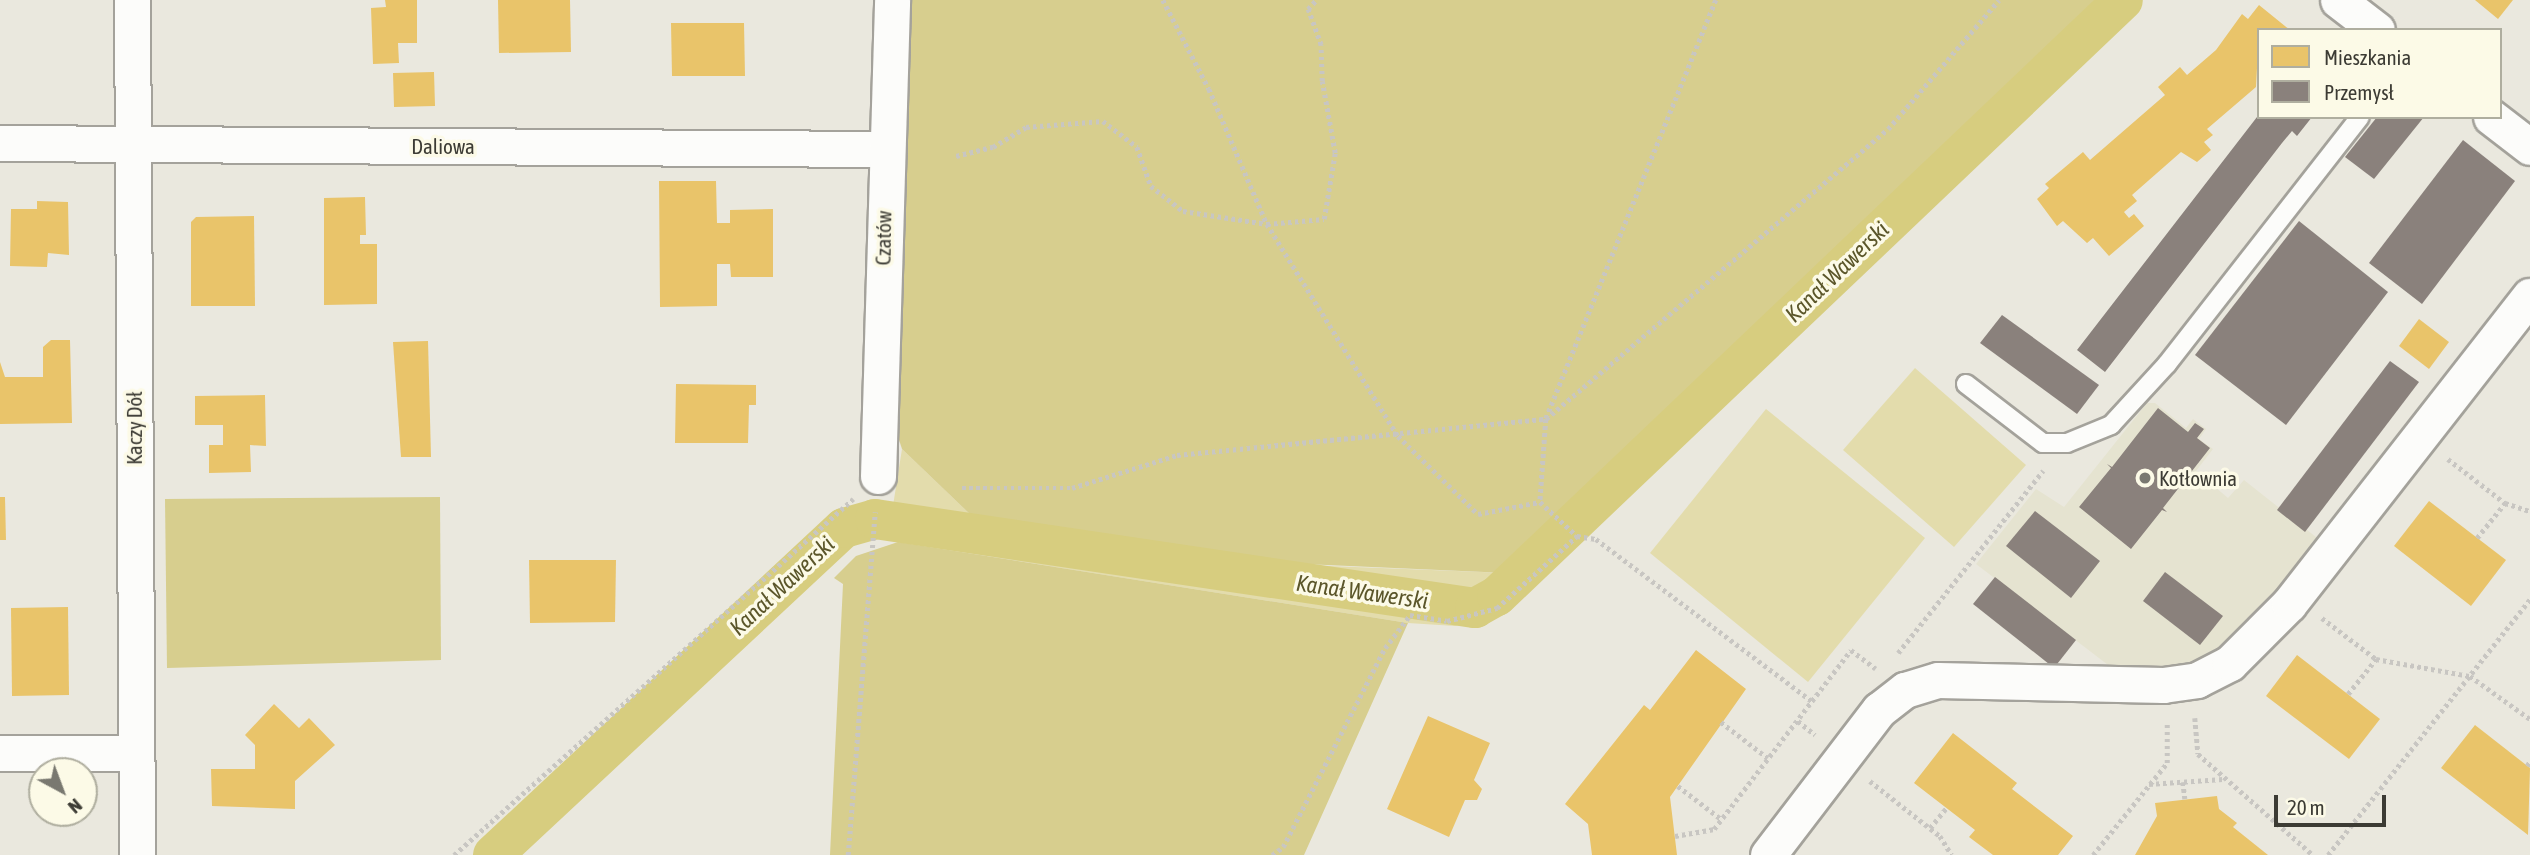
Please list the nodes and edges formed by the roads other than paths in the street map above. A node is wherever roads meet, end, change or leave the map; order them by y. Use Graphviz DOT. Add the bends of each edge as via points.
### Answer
graph roads {
  1 [pos="132,0"];
  2 [pos="892,0"];
  3 [pos="2338,0"];
  4 [pos="2374,28"];
  5 [pos="2358,119"];
  6 [pos="2494,119"];
  7 [pos="0,144"];
  8 [pos="133,144"];
  9 [pos="2530,147"];
  10 [pos="885,149"];
  11 [pos="2530,296"];
  12 [pos="1966,384"];
  13 [pos="878,476"];
  14 [pos="0,753"];
  15 [pos="136,753"];
  16 [pos="137,855"];
  17 [pos="1769,855"];
  1 -- 8 [label="street, Kaczy Dół"];
  2 -- 10 [label="street, Czatów"];
  3 -- 4 [label="street"];
  5 -- 12 [label="lane" via="2129,410 2094,435 2066,443 2043,443"];
  6 -- 9 [label="street"];
  7 -- 8 [label="street, Daliowa"];
  8 -- 10 [label="street, Daliowa"];
  8 -- 15 [label="street, Kaczy Dół"];
  10 -- 13 [label="street, Czatów"];
  11 -- 17 [label="street" via="2289,604 2230,663 2197,680 2163,685 1894,682 1879,710"];
  14 -- 15 [label="street"];
  15 -- 16 [label="street, Kaczy Dół"];
}
